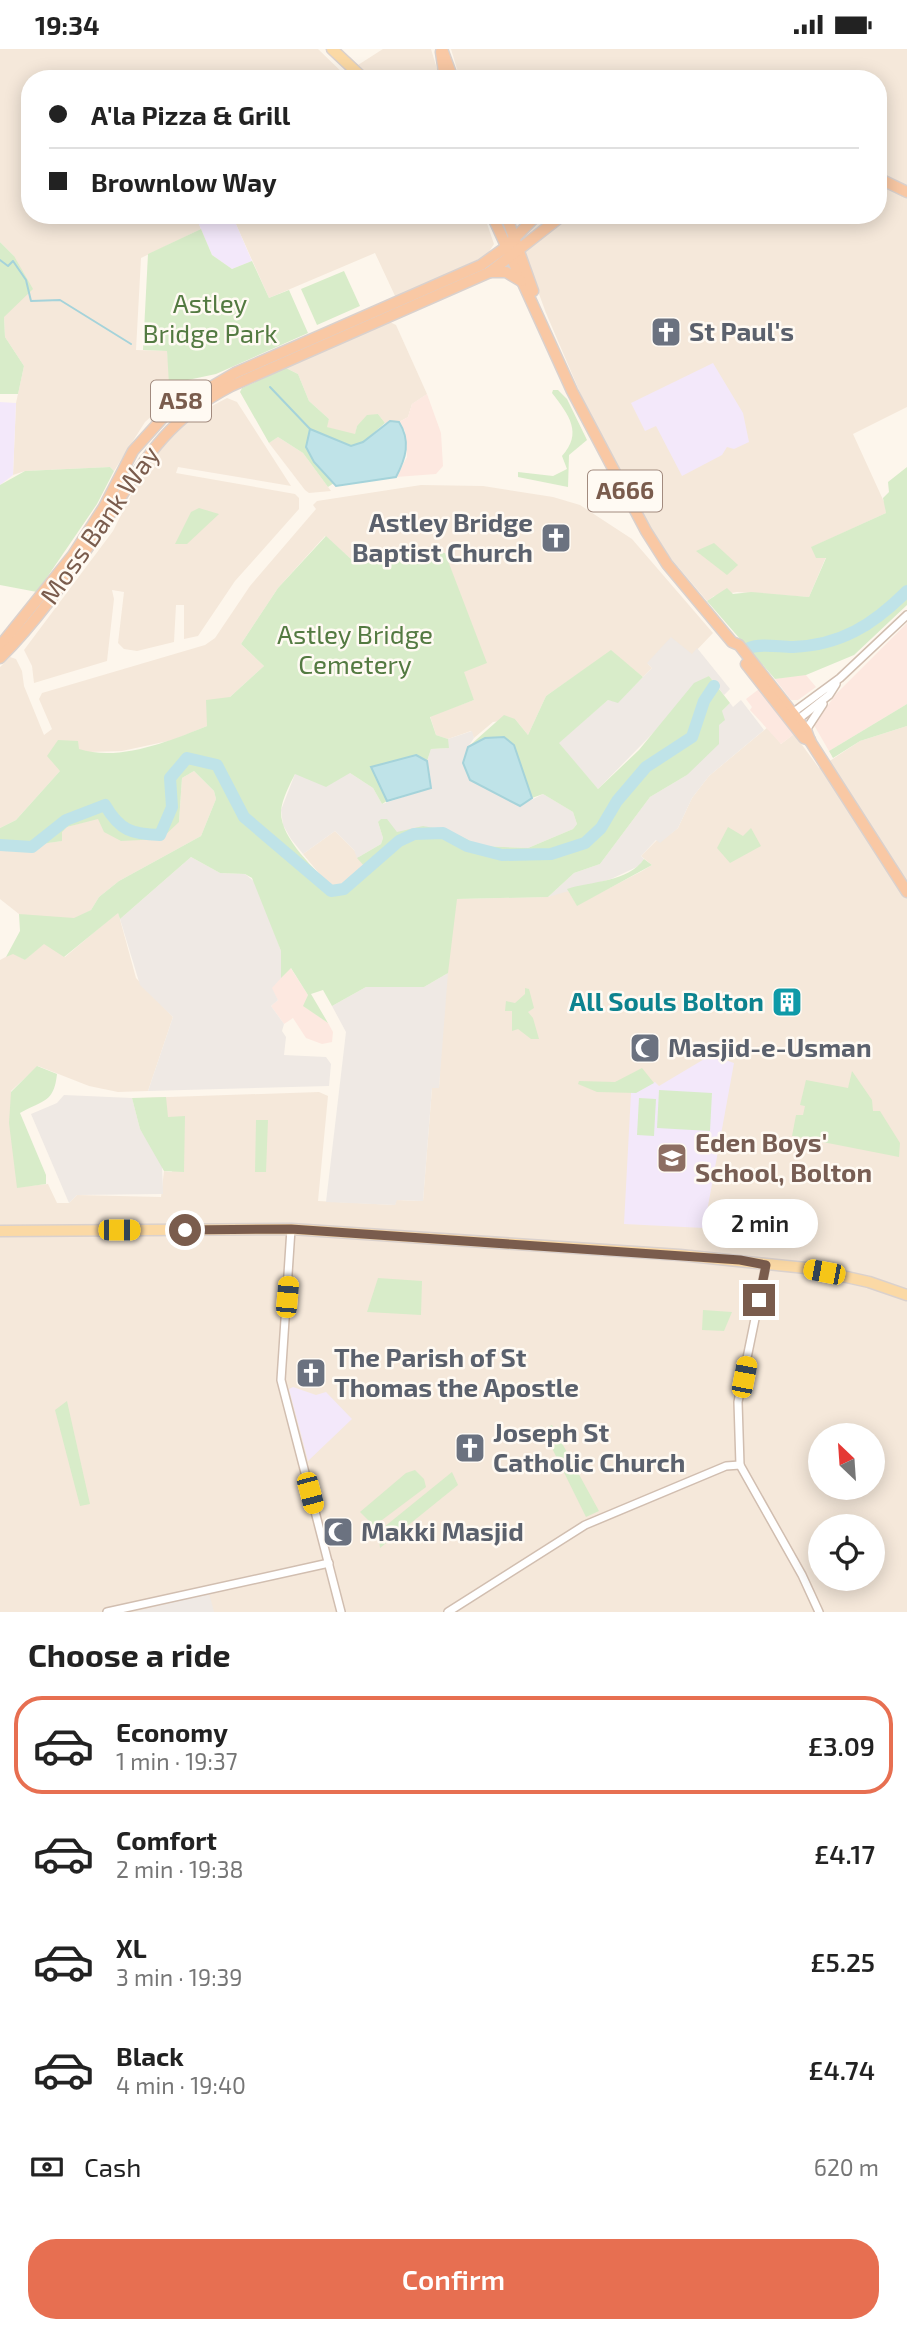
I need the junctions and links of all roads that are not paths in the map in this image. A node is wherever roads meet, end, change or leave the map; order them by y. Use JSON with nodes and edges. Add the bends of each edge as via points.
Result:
{"nodes":[{"id":1,"x":332,"y":49,"type":"edge"},
{"id":2,"x":442,"y":49,"type":"edge"},
{"id":3,"x":354,"y":70,"type":"edge"},
{"id":4,"x":444,"y":70,"type":"edge"},
{"id":5,"x":450,"y":70,"type":"edge"},
{"id":6,"x":887,"y":182,"type":"edge"},
{"id":7,"x":907,"y":192,"type":"edge"},
{"id":8,"x":498,"y":224,"type":"edge"},
{"id":9,"x":503,"y":224,"type":"edge"},
{"id":10,"x":508,"y":224,"type":"edge"},
{"id":11,"x":528,"y":224,"type":"edge"},
{"id":12,"x":552,"y":224,"type":"edge"},
{"id":13,"x":510,"y":243,"type":"junction"},
{"id":14,"x":516,"y":255,"type":"junction"},
{"id":15,"x":490,"y":272,"type":"junction"},
{"id":16,"x":525,"y":284,"type":"junction"},
{"id":17,"x":544,"y":325,"type":"junction"},
{"id":18,"x":907,"y":615,"type":"edge"},
{"id":19,"x":0,"y":646,"type":"edge"},
{"id":20,"x":0,"y":658,"type":"edge"},
{"id":21,"x":840,"y":678,"type":"junction"},
{"id":22,"x":829,"y":695,"type":"junction"},
{"id":23,"x":793,"y":718,"type":"junction"},
{"id":24,"x":806,"y":730,"type":"junction"},
{"id":25,"x":810,"y":741,"type":"junction"},
{"id":26,"x":907,"y":892,"type":"edge"},
{"id":27,"x":291,"y":1229,"type":"junction"},
{"id":28,"x":0,"y":1230,"type":"edge"},
{"id":29,"x":766,"y":1265,"type":"junction"},
{"id":30,"x":907,"y":1295,"type":"edge"},
{"id":31,"x":740,"y":1465,"type":"junction"},
{"id":32,"x":329,"y":1563,"type":"junction"},
{"id":33,"x":119,"y":1611,"type":"edge"},
{"id":34,"x":107,"y":1612,"type":"edge"},
{"id":35,"x":341,"y":1612,"type":"edge"},
{"id":36,"x":448,"y":1612,"type":"edge"},
{"id":37,"x":818,"y":1612,"type":"edge"}],
"edges":[{"from":1,"to":3,"type":"main road"},
{"from":2,"to":4,"type":"highway"},
{"from":2,"to":5,"type":"highway"},
{"from":6,"to":7,"type":"highway"},
{"from":8,"to":13,"type":"highway","number":"A666"},
{"from":9,"to":13,"type":"highway"},
{"from":10,"to":13,"type":"highway"},
{"from":11,"to":13,"type":"highway","number":"A58"},
{"from":12,"to":14,"type":"highway","number":"A58"},
{"from":13,"to":14,"type":"highway","number":"A666"},
{"from":13,"to":19,"type":"highway","name":"Moss Bank Way","number":"A58","via":[[461,275],[183,400],[133,451],[73,555]]},
{"from":14,"to":15,"type":"highway","name":"Moss Bank Way","number":"A58"},
{"from":14,"to":16,"type":"highway","number":"A666"},
{"from":14,"to":17,"type":"highway"},
{"from":15,"to":16,"type":"highway","via":[[506,272]]},
{"from":15,"to":20,"type":"highway","name":"Moss Bank Way","number":"A58","via":[[231,386],[191,409],[139,467],[94,539]]},
{"from":16,"to":17,"type":"highway","number":"A666"},
{"from":17,"to":23,"type":"highway","number":"A666","via":[[572,391],[655,546],[739,645]]},
{"from":18,"to":21,"type":"street"},
{"from":21,"to":22,"type":"street"},
{"from":21,"to":23,"type":"street"},
{"from":22,"to":23,"type":"street"},
{"from":22,"to":24,"type":"street"},
{"from":23,"to":24,"type":"highway","number":"A666"},
{"from":23,"to":25,"type":"highway","number":"A666"},
{"from":24,"to":25,"type":"highway","number":"A666"},
{"from":25,"to":26,"type":"highway","number":"A666"},
{"from":27,"to":28,"type":"main road"},
{"from":27,"to":29,"type":"main road"},
{"from":27,"to":32,"type":"street","via":[[281,1380]]},
{"from":29,"to":30,"type":"main road","via":[[841,1275]]},
{"from":29,"to":31,"type":"street","via":[[738,1402]]},
{"from":31,"to":36,"type":"street","via":[[585,1525]]},
{"from":31,"to":37,"type":"street"},
{"from":32,"to":33,"type":"street"},
{"from":32,"to":35,"type":"street"},
{"from":33,"to":34,"type":"street"}]}
